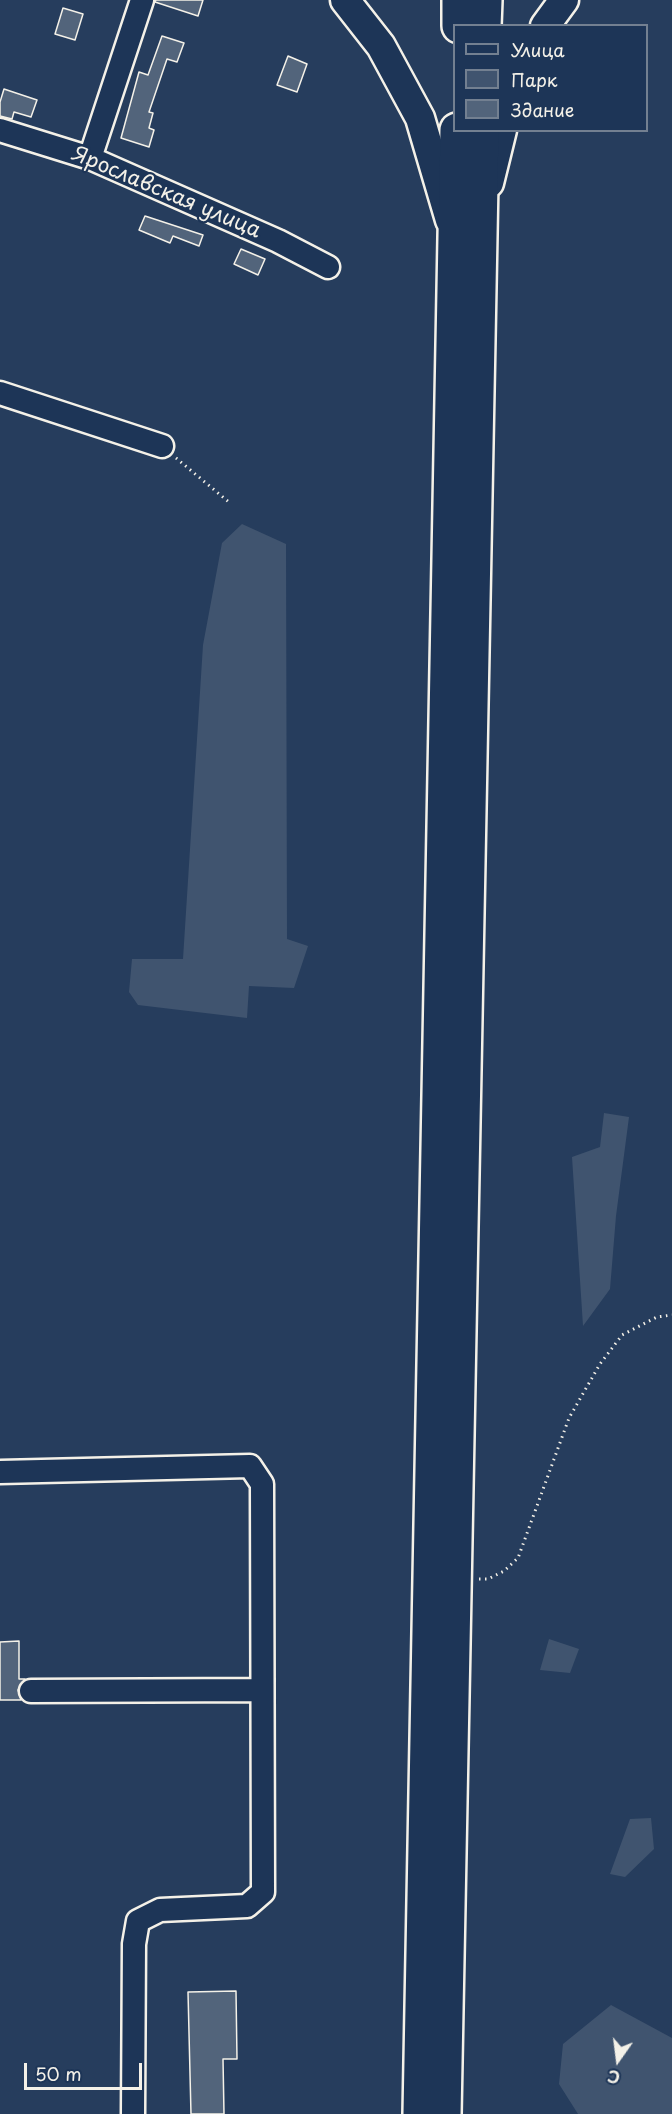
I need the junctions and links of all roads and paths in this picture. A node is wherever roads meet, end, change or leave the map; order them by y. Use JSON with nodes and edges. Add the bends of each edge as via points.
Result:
{"nodes":[{"id":1,"x":142,"y":0,"type":"edge"},
{"id":2,"x":345,"y":0,"type":"edge"},
{"id":3,"x":459,"y":0,"type":"edge"},
{"id":4,"x":485,"y":0,"type":"edge"},
{"id":5,"x":564,"y":0,"type":"edge"},
{"id":6,"x":459,"y":24,"type":"edge"},
{"id":7,"x":484,"y":24,"type":"edge"},
{"id":8,"x":546,"y":24,"type":"edge"},
{"id":9,"x":0,"y":130,"type":"edge"},
{"id":10,"x":457,"y":132,"type":"edge"},
{"id":11,"x":482,"y":132,"type":"edge"},
{"id":12,"x":501,"y":132,"type":"edge"},
{"id":13,"x":90,"y":158,"type":"junction"},
{"id":14,"x":468,"y":228,"type":"junction"},
{"id":15,"x":328,"y":267,"type":"dead end"},
{"id":16,"x":0,"y":393,"type":"edge"},
{"id":17,"x":162,"y":446,"type":"joint"},
{"id":18,"x":230,"y":503,"type":"dead end"},
{"id":19,"x":672,"y":1315,"type":"edge"},
{"id":20,"x":0,"y":1472,"type":"edge"},
{"id":21,"x":454,"y":1577,"type":"junction"},
{"id":22,"x":262,"y":1690,"type":"junction"},
{"id":23,"x":31,"y":1691,"type":"dead end"},
{"id":24,"x":133,"y":2114,"type":"edge"},
{"id":25,"x":420,"y":2114,"type":"edge"},
{"id":26,"x":444,"y":2114,"type":"edge"}],
"edges":[{"from":1,"to":13,"type":"street"},
{"from":2,"to":14,"type":"main road","via":[[381,46],[420,118]]},
{"from":3,"to":6,"type":"highway"},
{"from":4,"to":7,"type":"highway"},
{"from":5,"to":8,"type":"main road"},
{"from":9,"to":13,"type":"street","name":"Ярославская улица"},
{"from":10,"to":14,"type":"highway"},
{"from":11,"to":14,"type":"highway"},
{"from":12,"to":14,"type":"main road"},
{"from":13,"to":15,"type":"street","name":"Ярославская улица"},
{"from":14,"to":21,"type":"highway"},
{"from":14,"to":25,"type":"highway"},
{"from":16,"to":17,"type":"street"},
{"from":17,"to":18,"type":"path"},
{"from":19,"to":21,"type":"path","via":[[657,1317],[622,1335],[600,1364],[569,1418],[518,1558],[488,1580]]},
{"from":20,"to":22,"type":"street","via":[[250,1466],[261,1484]]},
{"from":21,"to":26,"type":"highway"},
{"from":22,"to":23,"type":"street"},
{"from":22,"to":24,"type":"street","via":[[263,1892],[247,1906],[159,1910],[138,1921],[134,1944]]}]}
